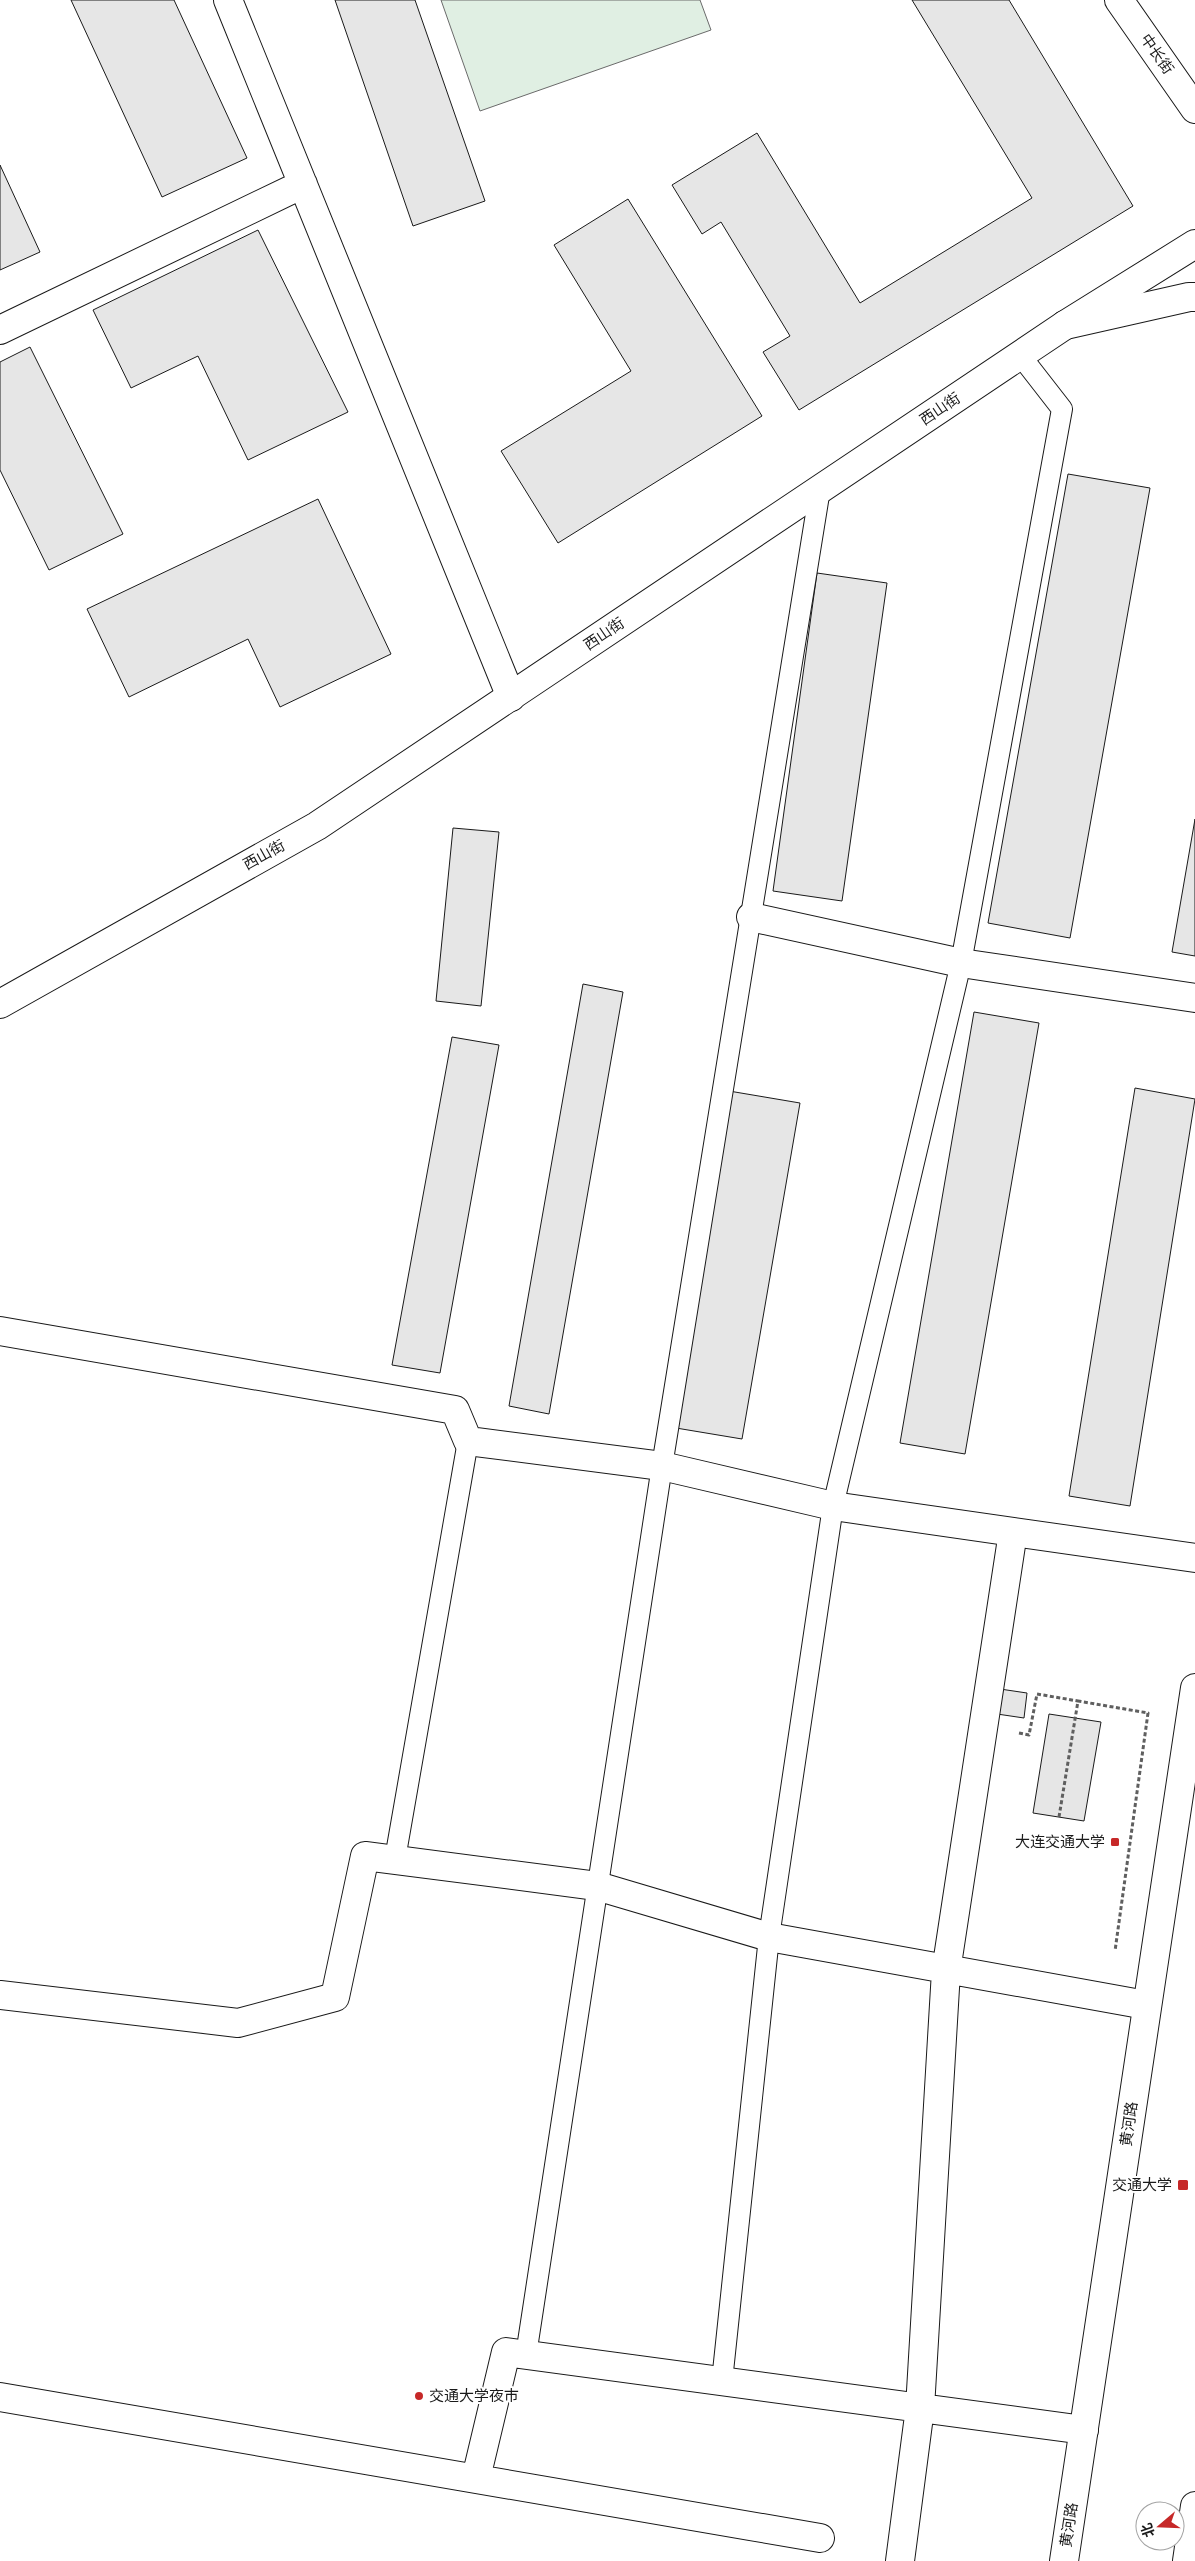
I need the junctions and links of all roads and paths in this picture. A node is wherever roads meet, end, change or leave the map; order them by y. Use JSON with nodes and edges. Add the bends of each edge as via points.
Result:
{"nodes":[{"id":1,"x":228,"y":0,"type":"edge"},
{"id":2,"x":1119,"y":0,"type":"edge"},
{"id":3,"x":1195,"y":109,"type":"edge"},
{"id":4,"x":303,"y":184,"type":"junction"},
{"id":5,"x":1195,"y":244,"type":"edge"},
{"id":6,"x":1195,"y":297,"type":"edge"},
{"id":7,"x":1066,"y":325,"type":"junction"},
{"id":8,"x":0,"y":330,"type":"edge"},
{"id":9,"x":1020,"y":355,"type":"junction"},
{"id":10,"x":820,"y":489,"type":"junction"},
{"id":11,"x":511,"y":697,"type":"junction"},
{"id":12,"x":751,"y":917,"type":"junction"},
{"id":13,"x":961,"y":963,"type":"junction"},
{"id":14,"x":1195,"y":998,"type":"edge"},
{"id":15,"x":0,"y":1004,"type":"edge"},
{"id":16,"x":0,"y":1331,"type":"edge"},
{"id":17,"x":468,"y":1441,"type":"junction"},
{"id":18,"x":662,"y":1466,"type":"junction"},
{"id":19,"x":833,"y":1506,"type":"junction"},
{"id":20,"x":1013,"y":1532,"type":"junction"},
{"id":21,"x":1195,"y":1558,"type":"edge"},
{"id":22,"x":1195,"y":1688,"type":"edge"},
{"id":23,"x":1078,"y":1701,"type":"junction"},
{"id":24,"x":1016,"y":1733,"type":"dead end"},
{"id":25,"x":1060,"y":1817,"type":"dead end"},
{"id":26,"x":395,"y":1860,"type":"junction"},
{"id":27,"x":597,"y":1886,"type":"junction"},
{"id":28,"x":769,"y":1937,"type":"junction"},
{"id":29,"x":1115,"y":1953,"type":"dead end"},
{"id":30,"x":946,"y":1971,"type":"junction"},
{"id":31,"x":0,"y":1996,"type":"edge"},
{"id":32,"x":1146,"y":2005,"type":"junction"},
{"id":33,"x":526,"y":2355,"type":"junction"},
{"id":34,"x":722,"y":2381,"type":"junction"},
{"id":35,"x":0,"y":2397,"type":"edge"},
{"id":36,"x":920,"y":2408,"type":"junction"},
{"id":37,"x":1084,"y":2430,"type":"junction"},
{"id":38,"x":476,"y":2478,"type":"junction"},
{"id":39,"x":1195,"y":2506,"type":"edge"},
{"id":40,"x":820,"y":2538,"type":"dead end"},
{"id":41,"x":900,"y":2561,"type":"edge"},
{"id":42,"x":1064,"y":2561,"type":"edge"},
{"id":43,"x":1187,"y":2561,"type":"edge"}],
"edges":[{"from":1,"to":4,"type":"street"},
{"from":2,"to":3,"type":"street","name":"中长街"},
{"from":4,"to":8,"type":"street"},
{"from":4,"to":11,"type":"street"},
{"from":5,"to":7,"type":"street","name":"西山街"},
{"from":6,"to":7,"type":"street"},
{"from":7,"to":9,"type":"street","name":"西山街"},
{"from":9,"to":10,"type":"street","name":"西山街"},
{"from":9,"to":13,"type":"lane","via":[[1062,408]]},
{"from":10,"to":11,"type":"street","name":"西山街"},
{"from":10,"to":12,"type":"lane"},
{"from":11,"to":15,"type":"street","name":"西山街","via":[[317,826]]},
{"from":12,"to":13,"type":"street"},
{"from":12,"to":18,"type":"lane"},
{"from":13,"to":14,"type":"street"},
{"from":13,"to":19,"type":"lane"},
{"from":16,"to":17,"type":"street","via":[[456,1410]]},
{"from":17,"to":18,"type":"street"},
{"from":17,"to":26,"type":"lane"},
{"from":18,"to":19,"type":"street"},
{"from":18,"to":27,"type":"lane"},
{"from":19,"to":20,"type":"street"},
{"from":19,"to":28,"type":"lane"},
{"from":20,"to":21,"type":"street"},
{"from":20,"to":30,"type":"street"},
{"from":22,"to":32,"type":"street","name":"黄河路"},
{"from":23,"to":24,"type":"path","via":[[1037,1694],[1030,1734]]},
{"from":23,"to":25,"type":"path"},
{"from":23,"to":29,"type":"path","via":[[1148,1713]]},
{"from":26,"to":27,"type":"street"},
{"from":26,"to":31,"type":"street","via":[[365,1856],[335,1997],[238,2024]]},
{"from":27,"to":28,"type":"street"},
{"from":27,"to":33,"type":"lane"},
{"from":28,"to":30,"type":"street"},
{"from":28,"to":34,"type":"lane"},
{"from":30,"to":32,"type":"street"},
{"from":30,"to":36,"type":"street"},
{"from":32,"to":37,"type":"street","name":"黄河路"},
{"from":33,"to":34,"type":"street"},
{"from":33,"to":38,"type":"street","via":[[506,2352]]},
{"from":34,"to":36,"type":"street"},
{"from":35,"to":38,"type":"street"},
{"from":36,"to":37,"type":"street"},
{"from":36,"to":41,"type":"street"},
{"from":37,"to":42,"type":"street","name":"黄河路"},
{"from":38,"to":40,"type":"street"},
{"from":39,"to":43,"type":"street"}]}
